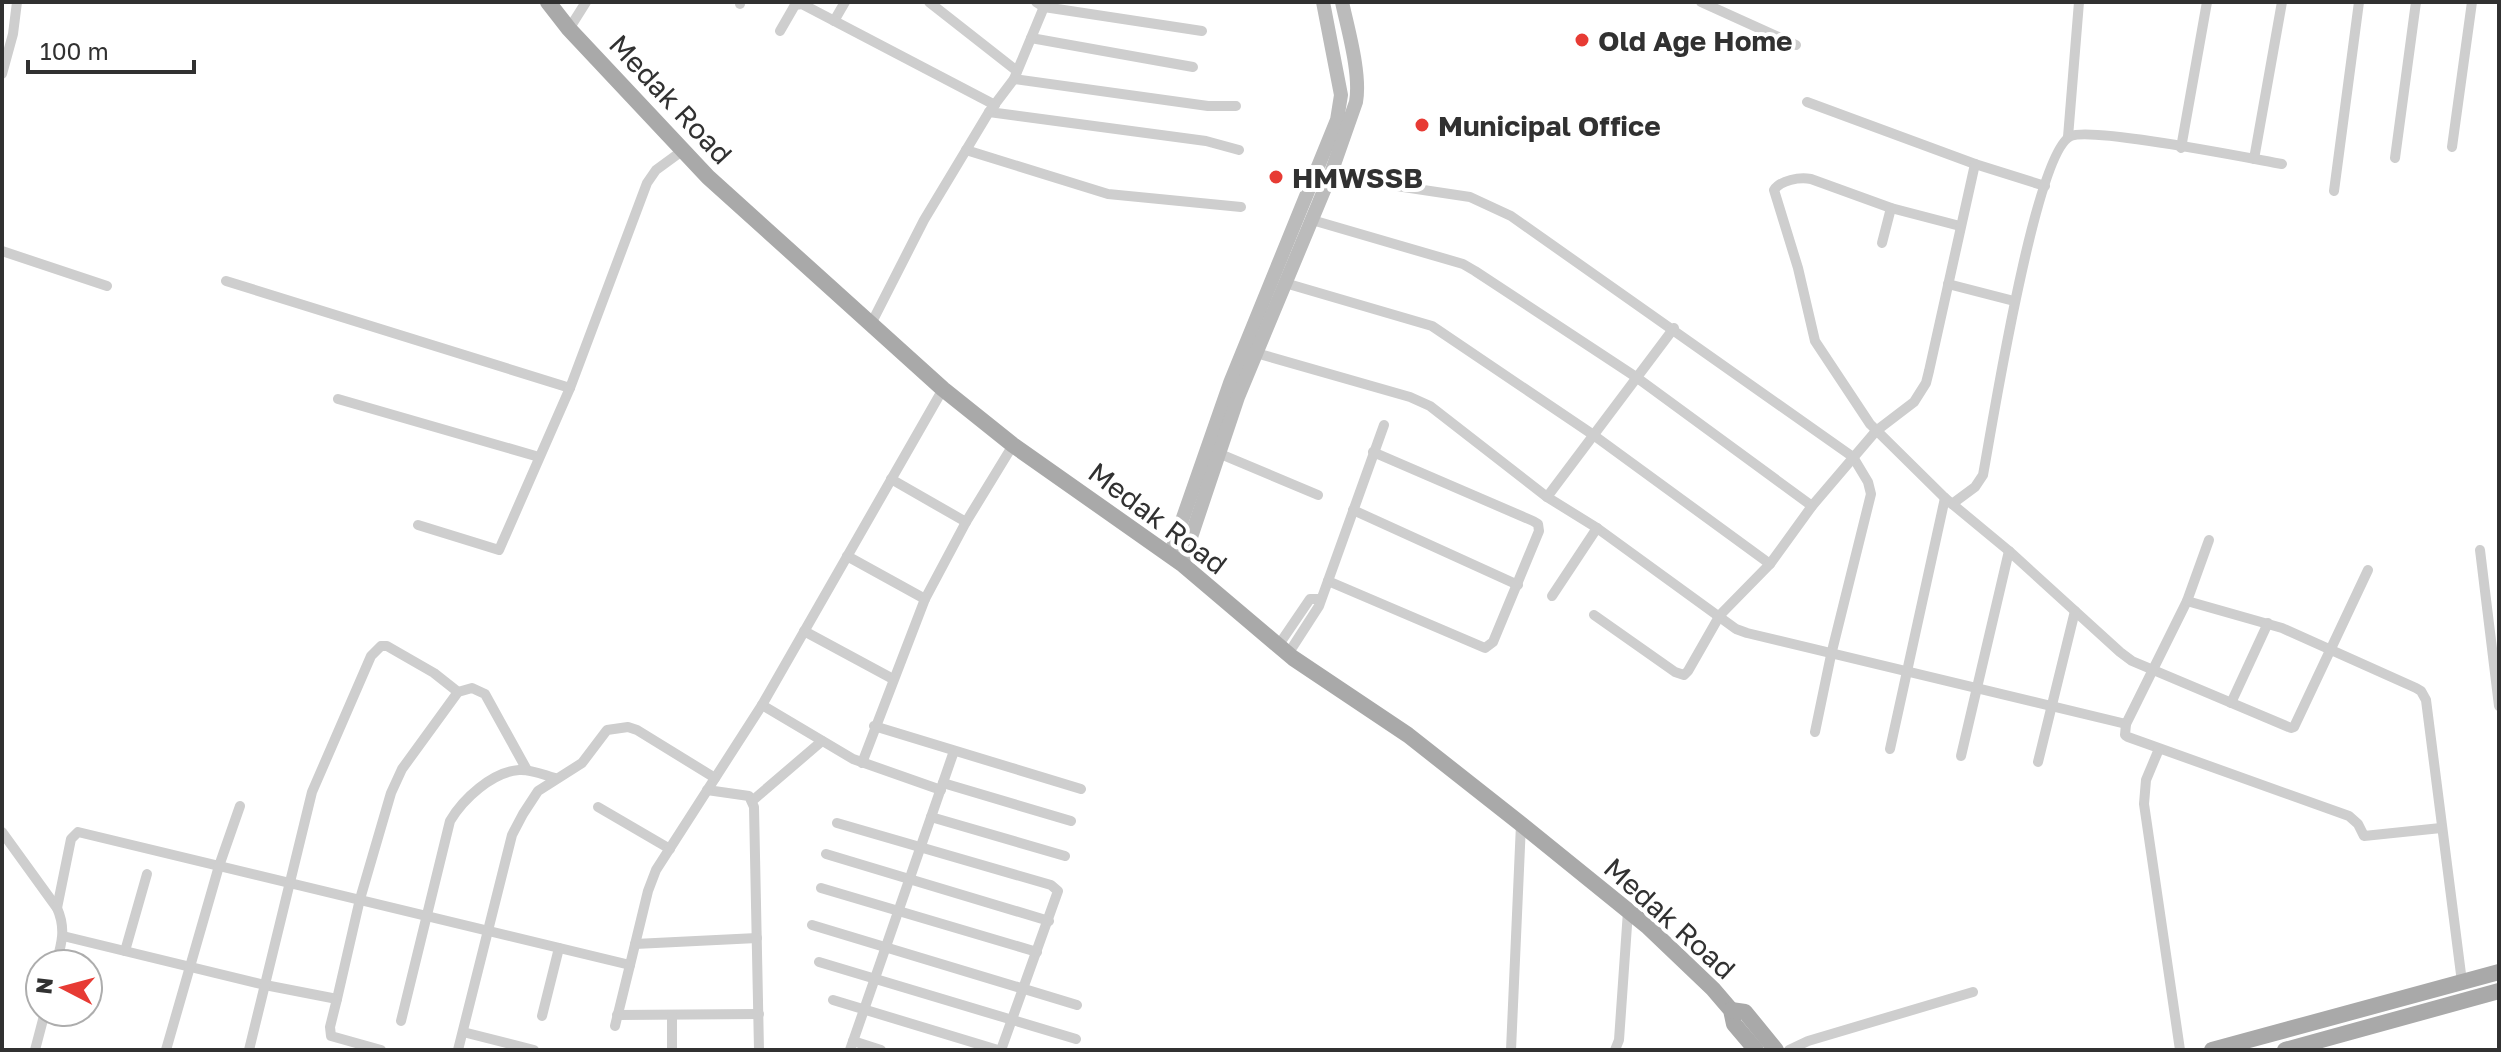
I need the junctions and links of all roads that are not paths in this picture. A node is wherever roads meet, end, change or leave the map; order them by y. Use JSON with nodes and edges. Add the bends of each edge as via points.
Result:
{"nodes":[{"id":1,"x":17,"y":2,"type":"edge"},
{"id":2,"x":548,"y":2,"type":"edge"},
{"id":3,"x":586,"y":2,"type":"edge"},
{"id":4,"x":845,"y":2,"type":"edge"},
{"id":5,"x":929,"y":2,"type":"edge"},
{"id":6,"x":1323,"y":2,"type":"edge"},
{"id":7,"x":1342,"y":2,"type":"edge"},
{"id":8,"x":1701,"y":2,"type":"edge"},
{"id":9,"x":2079,"y":2,"type":"edge"},
{"id":10,"x":2207,"y":2,"type":"edge"},
{"id":11,"x":2282,"y":2,"type":"edge"},
{"id":12,"x":2359,"y":2,"type":"edge"},
{"id":13,"x":2416,"y":2,"type":"edge"},
{"id":14,"x":2472,"y":2,"type":"edge"},
{"id":15,"x":1042,"y":4,"type":"edge"},
{"id":16,"x":834,"y":21,"type":"junction"},
{"id":17,"x":569,"y":29,"type":"junction"},
{"id":18,"x":780,"y":31,"type":"dead end"},
{"id":19,"x":1202,"y":31,"type":"dead end"},
{"id":20,"x":1031,"y":38,"type":"junction"},
{"id":21,"x":1796,"y":45,"type":"dead end"},
{"id":22,"x":1193,"y":67,"type":"dead end"},
{"id":23,"x":2,"y":74,"type":"edge"},
{"id":24,"x":1015,"y":75,"type":"junction"},
{"id":25,"x":1338,"y":82,"type":"junction"},
{"id":26,"x":1355,"y":83,"type":"junction"},
{"id":27,"x":1807,"y":102,"type":"dead end"},
{"id":28,"x":1236,"y":106,"type":"dead end"},
{"id":29,"x":992,"y":109,"type":"junction"},
{"id":30,"x":2068,"y":137,"type":"junction"},
{"id":31,"x":2452,"y":147,"type":"dead end"},
{"id":32,"x":2181,"y":148,"type":"junction"},
{"id":33,"x":966,"y":150,"type":"junction"},
{"id":34,"x":1239,"y":150,"type":"dead end"},
{"id":35,"x":682,"y":151,"type":"junction"},
{"id":36,"x":2395,"y":158,"type":"dead end"},
{"id":37,"x":2254,"y":159,"type":"junction"},
{"id":38,"x":1975,"y":164,"type":"junction"},
{"id":39,"x":2282,"y":164,"type":"dead end"},
{"id":40,"x":1330,"y":176,"type":"junction"},
{"id":41,"x":2045,"y":186,"type":"junction"},
{"id":42,"x":2334,"y":191,"type":"dead end"},
{"id":43,"x":1241,"y":207,"type":"dead end"},
{"id":44,"x":1891,"y":208,"type":"junction"},
{"id":45,"x":1312,"y":220,"type":"junction"},
{"id":46,"x":1960,"y":226,"type":"junction"},
{"id":47,"x":1882,"y":243,"type":"dead end"},
{"id":48,"x":2,"y":251,"type":"edge"},
{"id":49,"x":226,"y":281,"type":"dead end"},
{"id":50,"x":1285,"y":283,"type":"junction"},
{"id":51,"x":1948,"y":284,"type":"junction"},
{"id":52,"x":107,"y":286,"type":"dead end"},
{"id":53,"x":2014,"y":301,"type":"junction"},
{"id":54,"x":870,"y":326,"type":"junction"},
{"id":55,"x":1674,"y":328,"type":"junction"},
{"id":56,"x":1256,"y":353,"type":"junction"},
{"id":57,"x":1636,"y":377,"type":"junction"},
{"id":58,"x":570,"y":388,"type":"junction"},
{"id":59,"x":943,"y":389,"type":"junction"},
{"id":60,"x":338,"y":399,"type":"dead end"},
{"id":61,"x":1384,"y":425,"type":"dead end"},
{"id":62,"x":1876,"y":431,"type":"junction"},
{"id":63,"x":1592,"y":434,"type":"junction"},
{"id":64,"x":1013,"y":445,"type":"junction"},
{"id":65,"x":1373,"y":452,"type":"junction"},
{"id":66,"x":1218,"y":453,"type":"junction"},
{"id":67,"x":539,"y":457,"type":"junction"},
{"id":68,"x":1853,"y":457,"type":"junction"},
{"id":69,"x":891,"y":479,"type":"junction"},
{"id":70,"x":1318,"y":495,"type":"dead end"},
{"id":71,"x":1547,"y":497,"type":"junction"},
{"id":72,"x":1948,"y":501,"type":"junction"},
{"id":73,"x":1812,"y":506,"type":"junction"},
{"id":74,"x":1353,"y":510,"type":"junction"},
{"id":75,"x":966,"y":522,"type":"junction"},
{"id":76,"x":418,"y":525,"type":"dead end"},
{"id":77,"x":1597,"y":528,"type":"junction"},
{"id":78,"x":2209,"y":540,"type":"dead end"},
{"id":79,"x":2480,"y":550,"type":"dead end"},
{"id":80,"x":2009,"y":551,"type":"junction"},
{"id":81,"x":847,"y":556,"type":"junction"},
{"id":82,"x":1176,"y":560,"type":"junction"},
{"id":83,"x":1770,"y":564,"type":"junction"},
{"id":84,"x":2368,"y":570,"type":"dead end"},
{"id":85,"x":1328,"y":581,"type":"junction"},
{"id":86,"x":1518,"y":585,"type":"junction"},
{"id":87,"x":1552,"y":596,"type":"dead end"},
{"id":88,"x":925,"y":599,"type":"junction"},
{"id":89,"x":2187,"y":601,"type":"junction"},
{"id":90,"x":2075,"y":611,"type":"junction"},
{"id":91,"x":1594,"y":615,"type":"dead end"},
{"id":92,"x":1720,"y":615,"type":"junction"},
{"id":93,"x":2268,"y":623,"type":"junction"},
{"id":94,"x":804,"y":631,"type":"junction"},
{"id":95,"x":2329,"y":649,"type":"junction"},
{"id":96,"x":1283,"y":650,"type":"junction"},
{"id":97,"x":1831,"y":655,"type":"junction"},
{"id":98,"x":2153,"y":670,"type":"junction"},
{"id":99,"x":1906,"y":672,"type":"junction"},
{"id":100,"x":893,"y":679,"type":"junction"},
{"id":101,"x":2498,"y":685,"type":"edge"},
{"id":102,"x":1976,"y":688,"type":"junction"},
{"id":103,"x":458,"y":692,"type":"junction"},
{"id":104,"x":2231,"y":703,"type":"junction"},
{"id":105,"x":762,"y":705,"type":"junction"},
{"id":106,"x":2051,"y":706,"type":"junction"},
{"id":107,"x":2499,"y":706,"type":"edge"},
{"id":108,"x":2126,"y":724,"type":"junction"},
{"id":109,"x":874,"y":726,"type":"junction"},
{"id":110,"x":1815,"y":732,"type":"dead end"},
{"id":111,"x":822,"y":741,"type":"junction"},
{"id":112,"x":1890,"y":749,"type":"dead end"},
{"id":113,"x":2159,"y":749,"type":"junction"},
{"id":114,"x":954,"y":751,"type":"junction"},
{"id":115,"x":1961,"y":756,"type":"dead end"},
{"id":116,"x":2038,"y":762,"type":"dead end"},
{"id":117,"x":862,"y":763,"type":"junction"},
{"id":118,"x":527,"y":770,"type":"junction"},
{"id":119,"x":555,"y":778,"type":"junction"},
{"id":120,"x":715,"y":778,"type":"junction"},
{"id":121,"x":942,"y":786,"type":"junction"},
{"id":122,"x":1081,"y":789,"type":"dead end"},
{"id":123,"x":707,"y":790,"type":"junction"},
{"id":124,"x":752,"y":801,"type":"junction"},
{"id":125,"x":240,"y":806,"type":"dead end"},
{"id":126,"x":598,"y":807,"type":"dead end"},
{"id":127,"x":931,"y":817,"type":"junction"},
{"id":128,"x":1071,"y":821,"type":"dead end"},
{"id":129,"x":837,"y":823,"type":"dead end"},
{"id":130,"x":1521,"y":824,"type":"junction"},
{"id":131,"x":2441,"y":828,"type":"junction"},
{"id":132,"x":2,"y":832,"type":"edge"},
{"id":133,"x":921,"y":848,"type":"junction"},
{"id":134,"x":670,"y":849,"type":"junction"},
{"id":135,"x":826,"y":854,"type":"dead end"},
{"id":136,"x":1065,"y":856,"type":"dead end"},
{"id":137,"x":219,"y":866,"type":"junction"},
{"id":138,"x":147,"y":874,"type":"dead end"},
{"id":139,"x":910,"y":879,"type":"junction"},
{"id":140,"x":289,"y":881,"type":"junction"},
{"id":141,"x":821,"y":888,"type":"dead end"},
{"id":142,"x":360,"y":899,"type":"junction"},
{"id":143,"x":57,"y":908,"type":"junction"},
{"id":144,"x":898,"y":911,"type":"junction"},
{"id":145,"x":1628,"y":911,"type":"junction"},
{"id":146,"x":429,"y":915,"type":"junction"},
{"id":147,"x":1049,"y":921,"type":"junction"},
{"id":148,"x":812,"y":925,"type":"dead end"},
{"id":149,"x":489,"y":930,"type":"junction"},
{"id":150,"x":63,"y":936,"type":"junction"},
{"id":151,"x":757,"y":938,"type":"junction"},
{"id":152,"x":635,"y":944,"type":"junction"},
{"id":153,"x":886,"y":947,"type":"junction"},
{"id":154,"x":60,"y":948,"type":"edge"},
{"id":155,"x":559,"y":948,"type":"junction"},
{"id":156,"x":125,"y":951,"type":"junction"},
{"id":157,"x":1037,"y":952,"type":"junction"},
{"id":158,"x":819,"y":962,"type":"dead end"},
{"id":159,"x":630,"y":965,"type":"junction"},
{"id":160,"x":191,"y":967,"type":"junction"},
{"id":161,"x":2499,"y":972,"type":"edge"},
{"id":162,"x":875,"y":979,"type":"junction"},
{"id":163,"x":2462,"y":982,"type":"junction"},
{"id":164,"x":265,"y":985,"type":"junction"},
{"id":165,"x":1024,"y":989,"type":"junction"},
{"id":166,"x":2499,"y":991,"type":"edge"},
{"id":167,"x":1973,"y":992,"type":"dead end"},
{"id":168,"x":337,"y":999,"type":"junction"},
{"id":169,"x":833,"y":1000,"type":"dead end"},
{"id":170,"x":1077,"y":1005,"type":"dead end"},
{"id":171,"x":864,"y":1009,"type":"junction"},
{"id":172,"x":1731,"y":1010,"type":"junction"},
{"id":173,"x":759,"y":1014,"type":"junction"},
{"id":174,"x":672,"y":1015,"type":"junction"},
{"id":175,"x":542,"y":1016,"type":"dead end"},
{"id":176,"x":1012,"y":1020,"type":"junction"},
{"id":177,"x":401,"y":1021,"type":"dead end"},
{"id":178,"x":41,"y":1028,"type":"edge"},
{"id":179,"x":463,"y":1032,"type":"junction"},
{"id":180,"x":1076,"y":1039,"type":"dead end"},
{"id":181,"x":851,"y":1046,"type":"edge"},
{"id":182,"x":35,"y":1050,"type":"edge"},
{"id":183,"x":166,"y":1050,"type":"edge"},
{"id":184,"x":249,"y":1050,"type":"edge"},
{"id":185,"x":381,"y":1050,"type":"edge"},
{"id":186,"x":458,"y":1050,"type":"edge"},
{"id":187,"x":534,"y":1050,"type":"edge"},
{"id":188,"x":672,"y":1050,"type":"edge"},
{"id":189,"x":759,"y":1050,"type":"edge"},
{"id":190,"x":881,"y":1050,"type":"edge"},
{"id":191,"x":999,"y":1050,"type":"edge"},
{"id":192,"x":1511,"y":1050,"type":"edge"},
{"id":193,"x":1520,"y":1050,"type":"edge"},
{"id":194,"x":1615,"y":1050,"type":"edge"},
{"id":195,"x":1756,"y":1050,"type":"edge"},
{"id":196,"x":1776,"y":1050,"type":"edge"},
{"id":197,"x":1789,"y":1050,"type":"edge"},
{"id":198,"x":2180,"y":1050,"type":"edge"},
{"id":199,"x":2212,"y":1050,"type":"edge"},
{"id":200,"x":2285,"y":1050,"type":"edge"}],
"edges":[{"from":1,"to":23,"type":"street"},
{"from":2,"to":17,"type":"main road","name":"Medak Road"},
{"from":3,"to":17,"type":"street"},
{"from":4,"to":16,"type":"street"},
{"from":5,"to":24,"type":"street"},
{"from":6,"to":25,"type":"street"},
{"from":7,"to":26,"type":"street"},
{"from":8,"to":21,"type":"street"},
{"from":9,"to":30,"type":"street"},
{"from":10,"to":32,"type":"street"},
{"from":11,"to":37,"type":"street"},
{"from":12,"to":42,"type":"street"},
{"from":13,"to":36,"type":"street"},
{"from":14,"to":31,"type":"street"},
{"from":15,"to":19,"type":"street"},
{"from":15,"to":20,"type":"street"},
{"from":16,"to":18,"type":"street","via":[[798,3]]},
{"from":16,"to":29,"type":"street"},
{"from":17,"to":35,"type":"main road","name":"Medak Road"},
{"from":20,"to":22,"type":"street"},
{"from":20,"to":24,"type":"street"},
{"from":24,"to":28,"type":"street"},
{"from":24,"to":29,"type":"street"},
{"from":25,"to":26,"type":"street"},
{"from":25,"to":82,"type":"street","via":[[1340,106],[1332,136],[1226,395]]},
{"from":26,"to":40,"type":"street","via":[[1356,102]]},
{"from":27,"to":38,"type":"street"},
{"from":29,"to":33,"type":"street"},
{"from":29,"to":34,"type":"street"},
{"from":30,"to":32,"type":"street","via":[[2082,134]]},
{"from":30,"to":41,"type":"street","via":[[2059,146]]},
{"from":32,"to":37,"type":"street"},
{"from":33,"to":43,"type":"street","via":[[1108,194]]},
{"from":33,"to":54,"type":"street"},
{"from":35,"to":54,"type":"main road","name":"Medak Road"},
{"from":35,"to":58,"type":"street","via":[[647,183]]},
{"from":37,"to":39,"type":"street"},
{"from":38,"to":41,"type":"street"},
{"from":38,"to":46,"type":"street"},
{"from":40,"to":45,"type":"street"},
{"from":40,"to":55,"type":"street","via":[[1485,203],[1528,225]]},
{"from":41,"to":53,"type":"street"},
{"from":44,"to":46,"type":"street"},
{"from":44,"to":47,"type":"street"},
{"from":44,"to":62,"type":"street","via":[[1811,179],[1774,190],[1815,341]]},
{"from":45,"to":50,"type":"street"},
{"from":45,"to":57,"type":"street","via":[[1463,264]]},
{"from":46,"to":51,"type":"street"},
{"from":48,"to":52,"type":"street"},
{"from":49,"to":58,"type":"street"},
{"from":50,"to":56,"type":"street"},
{"from":50,"to":63,"type":"street","via":[[1432,326]]},
{"from":51,"to":53,"type":"street"},
{"from":51,"to":62,"type":"street","via":[[1920,395]]},
{"from":53,"to":72,"type":"street","via":[[1983,475],[1975,487]]},
{"from":54,"to":59,"type":"main road","name":"Medak Road"},
{"from":55,"to":57,"type":"street"},
{"from":55,"to":68,"type":"street"},
{"from":56,"to":66,"type":"street"},
{"from":56,"to":71,"type":"street","via":[[1430,406]]},
{"from":57,"to":63,"type":"street"},
{"from":57,"to":73,"type":"street"},
{"from":58,"to":67,"type":"street"},
{"from":59,"to":64,"type":"main road","name":"Medak Road"},
{"from":59,"to":69,"type":"street"},
{"from":60,"to":67,"type":"street"},
{"from":61,"to":65,"type":"street"},
{"from":62,"to":68,"type":"street"},
{"from":62,"to":72,"type":"street"},
{"from":63,"to":71,"type":"street"},
{"from":63,"to":83,"type":"street"},
{"from":64,"to":75,"type":"street"},
{"from":64,"to":82,"type":"main road","name":"Medak Road"},
{"from":65,"to":74,"type":"street"},
{"from":65,"to":86,"type":"street","via":[[1538,524]]},
{"from":66,"to":70,"type":"street"},
{"from":66,"to":82,"type":"street"},
{"from":67,"to":76,"type":"street","via":[[499,550]]},
{"from":68,"to":73,"type":"street"},
{"from":68,"to":97,"type":"street","via":[[1871,494]]},
{"from":69,"to":75,"type":"street"},
{"from":69,"to":81,"type":"street"},
{"from":71,"to":77,"type":"street"},
{"from":72,"to":80,"type":"street"},
{"from":72,"to":99,"type":"street"},
{"from":73,"to":83,"type":"street"},
{"from":74,"to":85,"type":"street"},
{"from":74,"to":86,"type":"street"},
{"from":75,"to":88,"type":"street"},
{"from":77,"to":87,"type":"street"},
{"from":77,"to":92,"type":"street"},
{"from":78,"to":89,"type":"street"},
{"from":79,"to":101,"type":"street"},
{"from":80,"to":90,"type":"street"},
{"from":80,"to":102,"type":"street"},
{"from":81,"to":88,"type":"street"},
{"from":81,"to":94,"type":"street"},
{"from":82,"to":96,"type":"main road","name":"Medak Road"},
{"from":83,"to":92,"type":"street"},
{"from":84,"to":95,"type":"street"},
{"from":85,"to":86,"type":"street","via":[[1485,648],[1493,642]]},
{"from":85,"to":96,"type":"street","via":[[1319,606]]},
{"from":88,"to":100,"type":"street"},
{"from":89,"to":93,"type":"street"},
{"from":89,"to":98,"type":"street"},
{"from":90,"to":98,"type":"street","via":[[2120,652]]},
{"from":90,"to":106,"type":"street"},
{"from":91,"to":92,"type":"street","via":[[1680,675],[1688,671]]},
{"from":92,"to":97,"type":"street","via":[[1747,633]]},
{"from":93,"to":95,"type":"street"},
{"from":93,"to":104,"type":"street"},
{"from":94,"to":100,"type":"street"},
{"from":94,"to":105,"type":"street"},
{"from":95,"to":104,"type":"street","via":[[2294,727]]},
{"from":95,"to":131,"type":"street","via":[[2424,695]]},
{"from":96,"to":130,"type":"main road","name":"Medak Road","via":[[1408,735]]},
{"from":97,"to":99,"type":"street"},
{"from":97,"to":110,"type":"street"},
{"from":98,"to":104,"type":"street"},
{"from":98,"to":108,"type":"street"},
{"from":99,"to":102,"type":"street"},
{"from":99,"to":112,"type":"street"},
{"from":100,"to":109,"type":"street"},
{"from":101,"to":107,"type":"street"},
{"from":102,"to":106,"type":"street"},
{"from":102,"to":115,"type":"street"},
{"from":103,"to":118,"type":"street","via":[[472,688],[485,694]]},
{"from":103,"to":140,"type":"street","via":[[387,646],[375,650],[319,771]]},
{"from":103,"to":142,"type":"street","via":[[402,769]]},
{"from":105,"to":111,"type":"street"},
{"from":105,"to":120,"type":"street"},
{"from":106,"to":108,"type":"street"},
{"from":106,"to":116,"type":"street"},
{"from":108,"to":113,"type":"street","via":[[2125,735]]},
{"from":109,"to":114,"type":"street"},
{"from":109,"to":117,"type":"street"},
{"from":111,"to":117,"type":"street"},
{"from":111,"to":124,"type":"street"},
{"from":113,"to":131,"type":"street","via":[[2349,816],[2364,836]]},
{"from":113,"to":198,"type":"street","via":[[2146,780],[2144,804]]},
{"from":114,"to":121,"type":"street"},
{"from":114,"to":122,"type":"street"},
{"from":117,"to":121,"type":"street"},
{"from":118,"to":119,"type":"street"},
{"from":118,"to":146,"type":"street","via":[[492,778],[455,813]]},
{"from":119,"to":120,"type":"street","via":[[582,763],[607,730],[628,727]]},
{"from":119,"to":149,"type":"street","via":[[538,791],[512,835]]},
{"from":120,"to":123,"type":"street"},
{"from":121,"to":127,"type":"street"},
{"from":121,"to":128,"type":"street"},
{"from":123,"to":124,"type":"street","via":[[743,794]]},
{"from":123,"to":134,"type":"street"},
{"from":124,"to":151,"type":"street"},
{"from":125,"to":137,"type":"street"},
{"from":126,"to":134,"type":"street"},
{"from":127,"to":133,"type":"street"},
{"from":127,"to":136,"type":"street"},
{"from":129,"to":133,"type":"street"},
{"from":130,"to":145,"type":"main road","name":"Medak Road"},
{"from":130,"to":192,"type":"street"},
{"from":131,"to":163,"type":"street"},
{"from":132,"to":143,"type":"street"},
{"from":133,"to":139,"type":"street"},
{"from":133,"to":147,"type":"street","via":[[1055,887],[1058,896]]},
{"from":134,"to":152,"type":"street","via":[[651,880]]},
{"from":135,"to":139,"type":"street"},
{"from":137,"to":140,"type":"street"},
{"from":137,"to":143,"type":"street","via":[[78,832],[71,839]]},
{"from":137,"to":160,"type":"street"},
{"from":138,"to":156,"type":"street"},
{"from":139,"to":144,"type":"street"},
{"from":139,"to":147,"type":"street"},
{"from":140,"to":142,"type":"street"},
{"from":140,"to":164,"type":"street"},
{"from":141,"to":144,"type":"street"},
{"from":142,"to":146,"type":"street"},
{"from":142,"to":168,"type":"street"},
{"from":143,"to":150,"type":"street"},
{"from":144,"to":153,"type":"street"},
{"from":144,"to":157,"type":"street"},
{"from":145,"to":172,"type":"main road","name":"Medak Road"},
{"from":145,"to":194,"type":"street"},
{"from":146,"to":149,"type":"street"},
{"from":146,"to":177,"type":"street"},
{"from":147,"to":157,"type":"street"},
{"from":148,"to":153,"type":"street"},
{"from":149,"to":155,"type":"street"},
{"from":149,"to":179,"type":"street"},
{"from":150,"to":154,"type":"street"},
{"from":150,"to":156,"type":"street"},
{"from":151,"to":152,"type":"street"},
{"from":151,"to":173,"type":"street"},
{"from":152,"to":159,"type":"street"},
{"from":153,"to":162,"type":"street"},
{"from":153,"to":165,"type":"street"},
{"from":155,"to":159,"type":"street"},
{"from":155,"to":175,"type":"street"},
{"from":156,"to":160,"type":"street"},
{"from":157,"to":165,"type":"street"},
{"from":158,"to":162,"type":"street"},
{"from":159,"to":174,"type":"street","via":[[616,1021]]},
{"from":160,"to":164,"type":"street"},
{"from":160,"to":183,"type":"street"},
{"from":161,"to":163,"type":"main road"},
{"from":162,"to":171,"type":"street"},
{"from":162,"to":176,"type":"street"},
{"from":163,"to":199,"type":"main road"},
{"from":164,"to":168,"type":"street"},
{"from":164,"to":184,"type":"street"},
{"from":165,"to":170,"type":"street"},
{"from":165,"to":176,"type":"street"},
{"from":166,"to":200,"type":"main road"},
{"from":167,"to":197,"type":"street"},
{"from":168,"to":185,"type":"street","via":[[331,1036]]},
{"from":169,"to":171,"type":"street"},
{"from":171,"to":181,"type":"street"},
{"from":171,"to":191,"type":"street"},
{"from":172,"to":195,"type":"main road","name":"Medak Road","via":[[1734,1024]]},
{"from":172,"to":196,"type":"main road","via":[[1745,1012]]},
{"from":173,"to":174,"type":"street"},
{"from":173,"to":189,"type":"street"},
{"from":174,"to":188,"type":"street"},
{"from":176,"to":180,"type":"street"},
{"from":176,"to":191,"type":"street"},
{"from":178,"to":182,"type":"street"},
{"from":179,"to":186,"type":"street"},
{"from":179,"to":187,"type":"street"},
{"from":181,"to":190,"type":"street"},
{"from":192,"to":193,"type":"street"}]}
